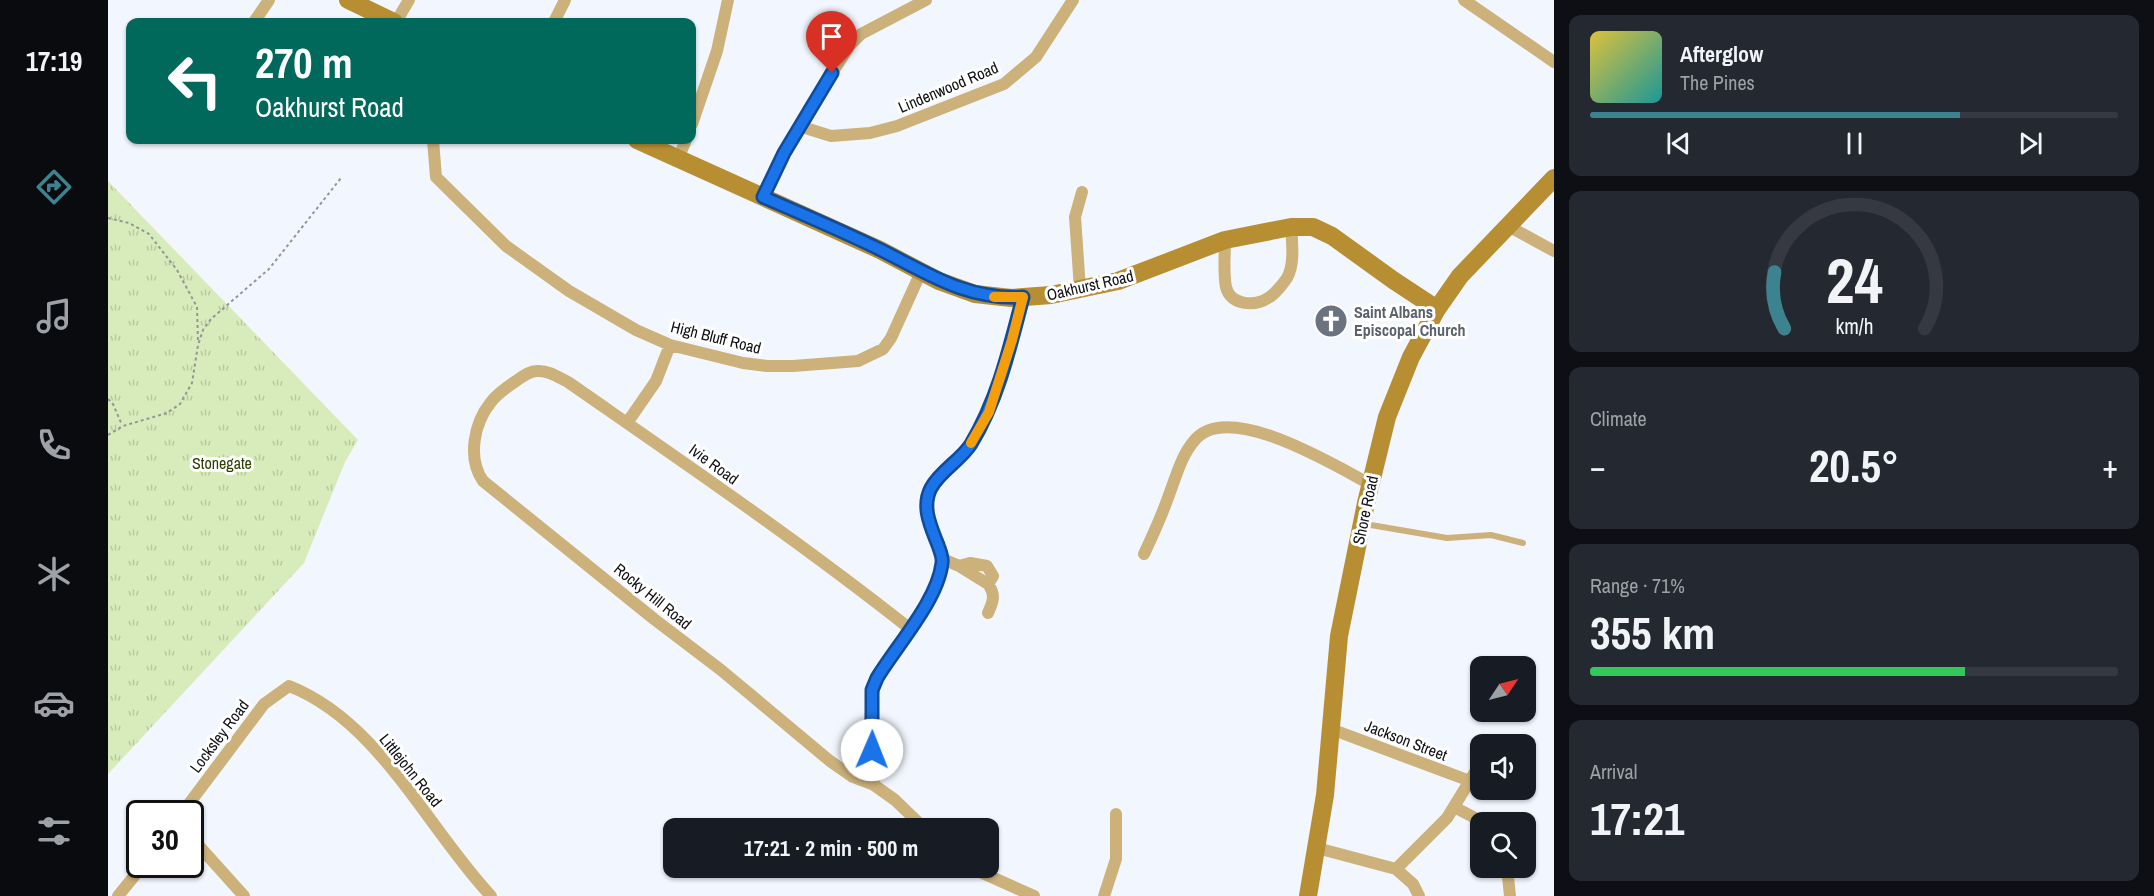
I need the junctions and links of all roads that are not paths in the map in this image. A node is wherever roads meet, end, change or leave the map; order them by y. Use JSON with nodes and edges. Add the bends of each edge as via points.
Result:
{"nodes":[{"id":1,"x":269,"y":0,"type":"edge"},
{"id":2,"x":348,"y":0,"type":"edge"},
{"id":3,"x":409,"y":0,"type":"edge"},
{"id":4,"x":565,"y":0,"type":"edge"},
{"id":5,"x":728,"y":0,"type":"edge"},
{"id":6,"x":926,"y":0,"type":"edge"},
{"id":7,"x":1073,"y":0,"type":"edge"},
{"id":8,"x":1464,"y":0,"type":"edge"},
{"id":9,"x":257,"y":18,"type":"edge"},
{"id":10,"x":386,"y":18,"type":"edge"},
{"id":11,"x":398,"y":18,"type":"edge"},
{"id":12,"x":556,"y":18,"type":"edge"},
{"id":13,"x":1554,"y":62,"type":"edge"},
{"id":14,"x":696,"y":112,"type":"edge"},
{"id":15,"x":799,"y":126,"type":"junction"},
{"id":16,"x":433,"y":144,"type":"edge"},
{"id":17,"x":646,"y":144,"type":"edge"},
{"id":18,"x":684,"y":144,"type":"edge"},
{"id":19,"x":678,"y":159,"type":"junction"},
{"id":20,"x":1554,"y":178,"type":"edge"},
{"id":21,"x":1082,"y":192,"type":"dead end"},
{"id":22,"x":763,"y":197,"type":"junction"},
{"id":23,"x":1508,"y":226,"type":"junction"},
{"id":24,"x":1291,"y":227,"type":"junction"},
{"id":25,"x":1225,"y":240,"type":"junction"},
{"id":26,"x":1554,"y":251,"type":"edge"},
{"id":27,"x":921,"y":272,"type":"junction"},
{"id":28,"x":1080,"y":290,"type":"junction"},
{"id":29,"x":1023,"y":297,"type":"junction"},
{"id":30,"x":1437,"y":309,"type":"junction"},
{"id":31,"x":670,"y":345,"type":"junction"},
{"id":32,"x":492,"y":401,"type":"joint"},
{"id":33,"x":627,"y":423,"type":"junction"},
{"id":34,"x":1370,"y":484,"type":"junction"},
{"id":35,"x":1362,"y":523,"type":"junction"},
{"id":36,"x":1523,"y":543,"type":"dead end"},
{"id":37,"x":1144,"y":554,"type":"dead end"},
{"id":38,"x":943,"y":560,"type":"junction"},
{"id":39,"x":988,"y":613,"type":"dead end"},
{"id":40,"x":909,"y":628,"type":"junction"},
{"id":41,"x":289,"y":686,"type":"joint"},
{"id":42,"x":1331,"y":729,"type":"junction"},
{"id":43,"x":1470,"y":781,"type":"joint"},
{"id":44,"x":874,"y":785,"type":"junction"},
{"id":45,"x":192,"y":800,"type":"edge"},
{"id":46,"x":1454,"y":807,"type":"junction"},
{"id":47,"x":1116,"y":814,"type":"dead end"},
{"id":48,"x":1470,"y":815,"type":"edge"},
{"id":49,"x":914,"y":818,"type":"edge"},
{"id":50,"x":1317,"y":848,"type":"junction"},
{"id":51,"x":204,"y":852,"type":"edge"},
{"id":52,"x":1396,"y":869,"type":"junction"},
{"id":53,"x":133,"y":878,"type":"edge"},
{"id":54,"x":994,"y":878,"type":"edge"},
{"id":55,"x":1509,"y":878,"type":"edge"},
{"id":56,"x":118,"y":896,"type":"edge"},
{"id":57,"x":244,"y":896,"type":"edge"},
{"id":58,"x":490,"y":896,"type":"edge"},
{"id":59,"x":1034,"y":896,"type":"edge"},
{"id":60,"x":1104,"y":896,"type":"edge"},
{"id":61,"x":1308,"y":896,"type":"edge"},
{"id":62,"x":1419,"y":896,"type":"edge"},
{"id":63,"x":1510,"y":896,"type":"edge"}],
"edges":[{"from":1,"to":9,"type":"street"},
{"from":2,"to":10,"type":"street"},
{"from":3,"to":11,"type":"street"},
{"from":4,"to":12,"type":"street"},
{"from":5,"to":14,"type":"street","via":[[717,51]]},
{"from":6,"to":15,"type":"street","via":[[861,34]]},
{"from":7,"to":15,"type":"street","name":"Lindenwood Road","via":[[1036,57],[1004,84],[870,133],[831,136]]},
{"from":8,"to":13,"type":"street"},
{"from":15,"to":22,"type":"street"},
{"from":16,"to":31,"type":"street","name":"High Bluff Road","via":[[436,177],[526,262],[636,330]]},
{"from":17,"to":19,"type":"street","name":"Oakhurst Road"},
{"from":18,"to":19,"type":"street"},
{"from":19,"to":22,"type":"street","name":"Oakhurst Road"},
{"from":20,"to":23,"type":"street","name":"Shore Road"},
{"from":21,"to":28,"type":"street","via":[[1075,217]]},
{"from":22,"to":27,"type":"street","name":"Oakhurst Road"},
{"from":23,"to":26,"type":"street"},
{"from":23,"to":30,"type":"street","name":"Shore Road","via":[[1460,276]]},
{"from":24,"to":25,"type":"street","name":"Oakhurst Road"},
{"from":24,"to":25,"type":"street","via":[[1288,276],[1270,298],[1256,303],[1231,298],[1226,288]]},
{"from":24,"to":30,"type":"street","name":"Oakhurst Road","via":[[1313,227],[1332,236]]},
{"from":25,"to":28,"type":"street","name":"Oakhurst Road","via":[[1145,272]]},
{"from":27,"to":29,"type":"street","name":"Oakhurst Road","via":[[975,294]]},
{"from":27,"to":31,"type":"street","name":"High Bluff Road","via":[[891,338],[883,349],[858,361],[767,366]]},
{"from":28,"to":29,"type":"street","name":"Oakhurst Road"},
{"from":29,"to":38,"type":"street","via":[[989,412],[969,447],[931,488],[928,517]]},
{"from":30,"to":34,"type":"street","name":"Shore Road","via":[[1396,393]]},
{"from":31,"to":33,"type":"street","via":[[656,381]]},
{"from":32,"to":33,"type":"street","name":"Ivie Road","via":[[528,373],[544,372],[568,382]]},
{"from":32,"to":44,"type":"street","name":"Rocky Hill Road","via":[[481,418],[474,447],[474,462],[483,481],[830,761],[853,777]]},
{"from":33,"to":40,"type":"street","name":"Ivie Road"},
{"from":34,"to":35,"type":"street","name":"Shore Road"},
{"from":34,"to":37,"type":"street","via":[[1267,433],[1247,428],[1204,431],[1184,455]]},
{"from":35,"to":36,"type":"lane","via":[[1447,538],[1491,535]]},
{"from":35,"to":42,"type":"street","name":"Shore Road","via":[[1339,636]]},
{"from":38,"to":39,"type":"street","via":[[959,566],[987,566],[993,576],[988,584],[994,593]]},
{"from":38,"to":40,"type":"street","via":[[937,583]]},
{"from":40,"to":44,"type":"street","via":[[872,690]]},
{"from":41,"to":45,"type":"street","name":"Locksley Road","via":[[264,704]]},
{"from":41,"to":58,"type":"street","name":"Littlejohn Road","via":[[326,705],[374,750]]},
{"from":42,"to":43,"type":"street","name":"Jackson Street"},
{"from":42,"to":50,"type":"street","name":"Shore Road"},
{"from":43,"to":46,"type":"street"},
{"from":44,"to":49,"type":"street","name":"Rocky Hill Road"},
{"from":46,"to":48,"type":"street"},
{"from":46,"to":52,"type":"street"},
{"from":47,"to":60,"type":"street","via":[[1116,859]]},
{"from":50,"to":52,"type":"street"},
{"from":50,"to":61,"type":"street","name":"Shore Road"},
{"from":51,"to":57,"type":"street"},
{"from":52,"to":62,"type":"street","via":[[1413,884]]},
{"from":53,"to":56,"type":"street"},
{"from":54,"to":59,"type":"street"},
{"from":55,"to":63,"type":"street"}]}
